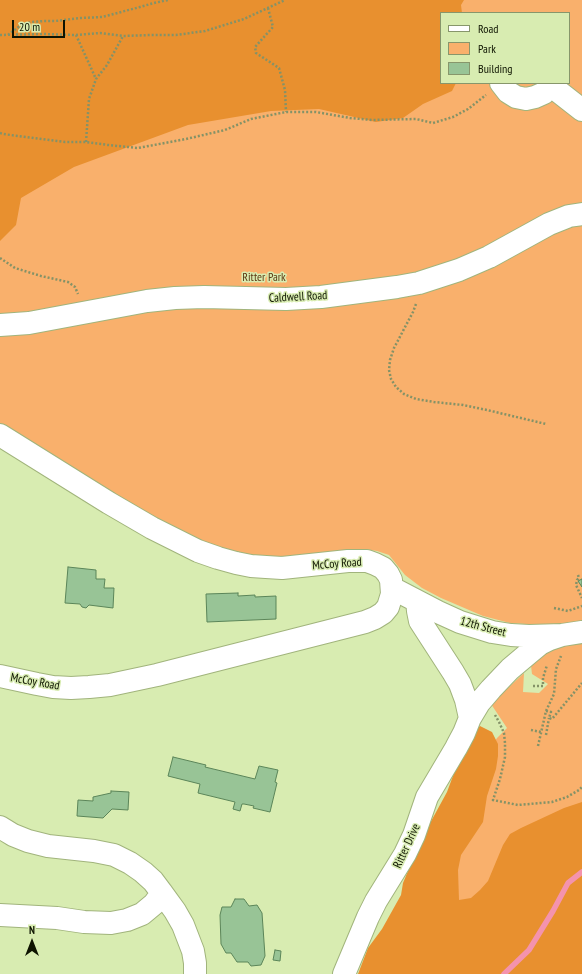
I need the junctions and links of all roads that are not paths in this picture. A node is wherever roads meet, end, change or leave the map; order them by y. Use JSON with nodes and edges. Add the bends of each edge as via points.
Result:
{"nodes":[{"id":1,"x":550,"y":84,"type":"edge"},
{"id":2,"x":494,"y":88,"type":"edge"},
{"id":3,"x":582,"y":110,"type":"edge"},
{"id":4,"x":582,"y":214,"type":"edge"},
{"id":5,"x":0,"y":325,"type":"edge"},
{"id":6,"x":0,"y":435,"type":"edge"},
{"id":7,"x":392,"y":588,"type":"junction"},
{"id":8,"x":417,"y":601,"type":"junction"},
{"id":9,"x":569,"y":640,"type":"edge"},
{"id":10,"x":0,"y":676,"type":"edge"},
{"id":11,"x":470,"y":718,"type":"junction"},
{"id":12,"x":0,"y":827,"type":"edge"},
{"id":13,"x":162,"y":893,"type":"junction"},
{"id":14,"x":0,"y":915,"type":"edge"},
{"id":15,"x":195,"y":974,"type":"edge"},
{"id":16,"x":344,"y":974,"type":"edge"}],
"edges":[{"from":1,"to":2,"type":"street","via":[[544,93],[526,99]]},
{"from":1,"to":3,"type":"street"},
{"from":4,"to":5,"type":"street","name":"Caldwell Road","via":[[550,224],[459,270],[419,283],[321,297],[175,298],[29,323]]},
{"from":6,"to":7,"type":"street","name":"McCoy Road","via":[[109,503],[198,551],[236,563],[266,568],[367,561],[383,568],[388,574]]},
{"from":7,"to":8,"type":"street","name":"12th Street"},
{"from":7,"to":10,"type":"street","name":"McCoy Road","via":[[388,607],[383,613],[366,622],[157,675],[110,685],[72,688],[53,687]]},
{"from":8,"to":9,"type":"street","name":"12th Street","via":[[460,622],[492,632]]},
{"from":8,"to":11,"type":"street","via":[[420,621],[460,684]]},
{"from":9,"to":11,"type":"street","name":"Ritter Drive","via":[[550,639],[540,644],[491,688]]},
{"from":11,"to":16,"type":"street","name":"Ritter Drive","via":[[456,748],[427,797],[414,835],[376,901]]},
{"from":12,"to":13,"type":"street","via":[[28,841],[48,846],[114,855],[143,872]]},
{"from":13,"to":14,"type":"street","via":[[142,914],[111,923]]},
{"from":13,"to":15,"type":"street","via":[[183,925],[193,951]]}]}
